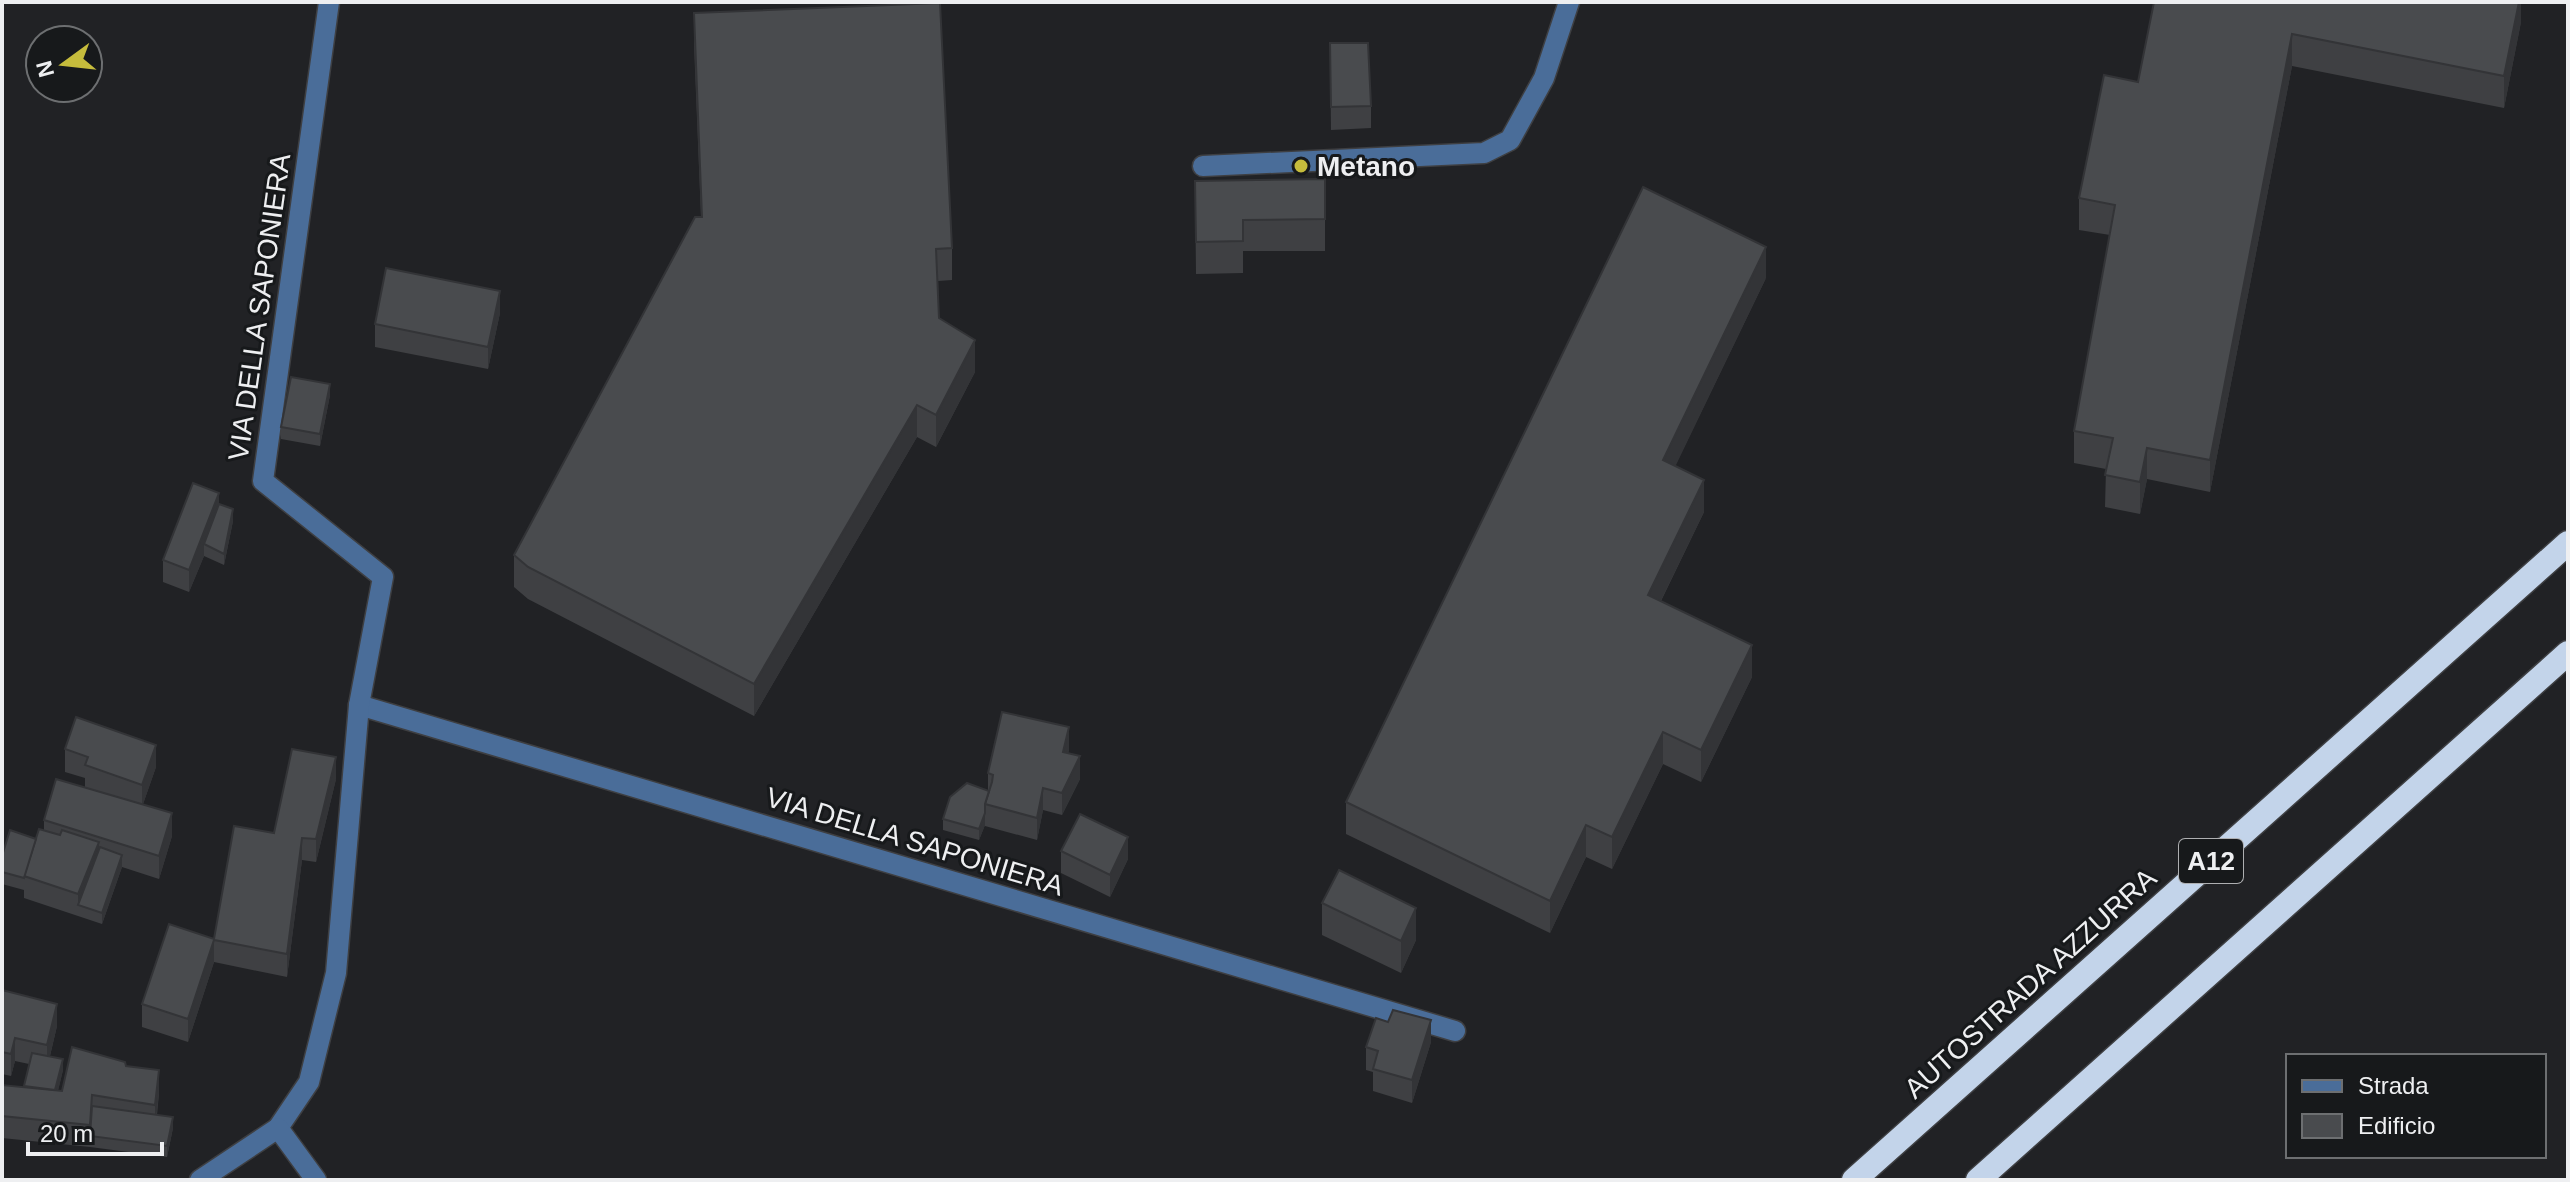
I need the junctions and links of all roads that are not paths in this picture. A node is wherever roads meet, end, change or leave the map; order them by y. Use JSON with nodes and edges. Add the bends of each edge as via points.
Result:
{"nodes":[{"id":1,"x":329,"y":2,"type":"edge"},
{"id":2,"x":1569,"y":2,"type":"edge"},
{"id":3,"x":1203,"y":166,"type":"dead end"},
{"id":4,"x":2568,"y":543,"type":"edge"},
{"id":5,"x":2568,"y":653,"type":"edge"},
{"id":6,"x":359,"y":705,"type":"junction"},
{"id":7,"x":1455,"y":1031,"type":"dead end"},
{"id":8,"x":278,"y":1128,"type":"junction"},
{"id":9,"x":200,"y":1180,"type":"edge"},
{"id":10,"x":316,"y":1180,"type":"edge"},
{"id":11,"x":1854,"y":1180,"type":"edge"},
{"id":12,"x":1978,"y":1180,"type":"edge"}],
"edges":[{"from":1,"to":6,"type":"street","name":"VIA DELLA SAPONIERA","via":[[263,481],[383,577]]},
{"from":2,"to":3,"type":"street","via":[[1544,78],[1510,140],[1484,153]]},
{"from":4,"to":11,"type":"highway","name":"AUTOSTRADA AZZURRA","number":"A12"},
{"from":5,"to":12,"type":"highway"},
{"from":6,"to":7,"type":"street","name":"VIA DELLA SAPONIERA"},
{"from":6,"to":8,"type":"street","name":"VIA DELLA SAPONIERA","via":[[336,973],[309,1082]]},
{"from":8,"to":9,"type":"street","name":"VIA DELLA SAPONIERA"},
{"from":8,"to":10,"type":"street"}]}
